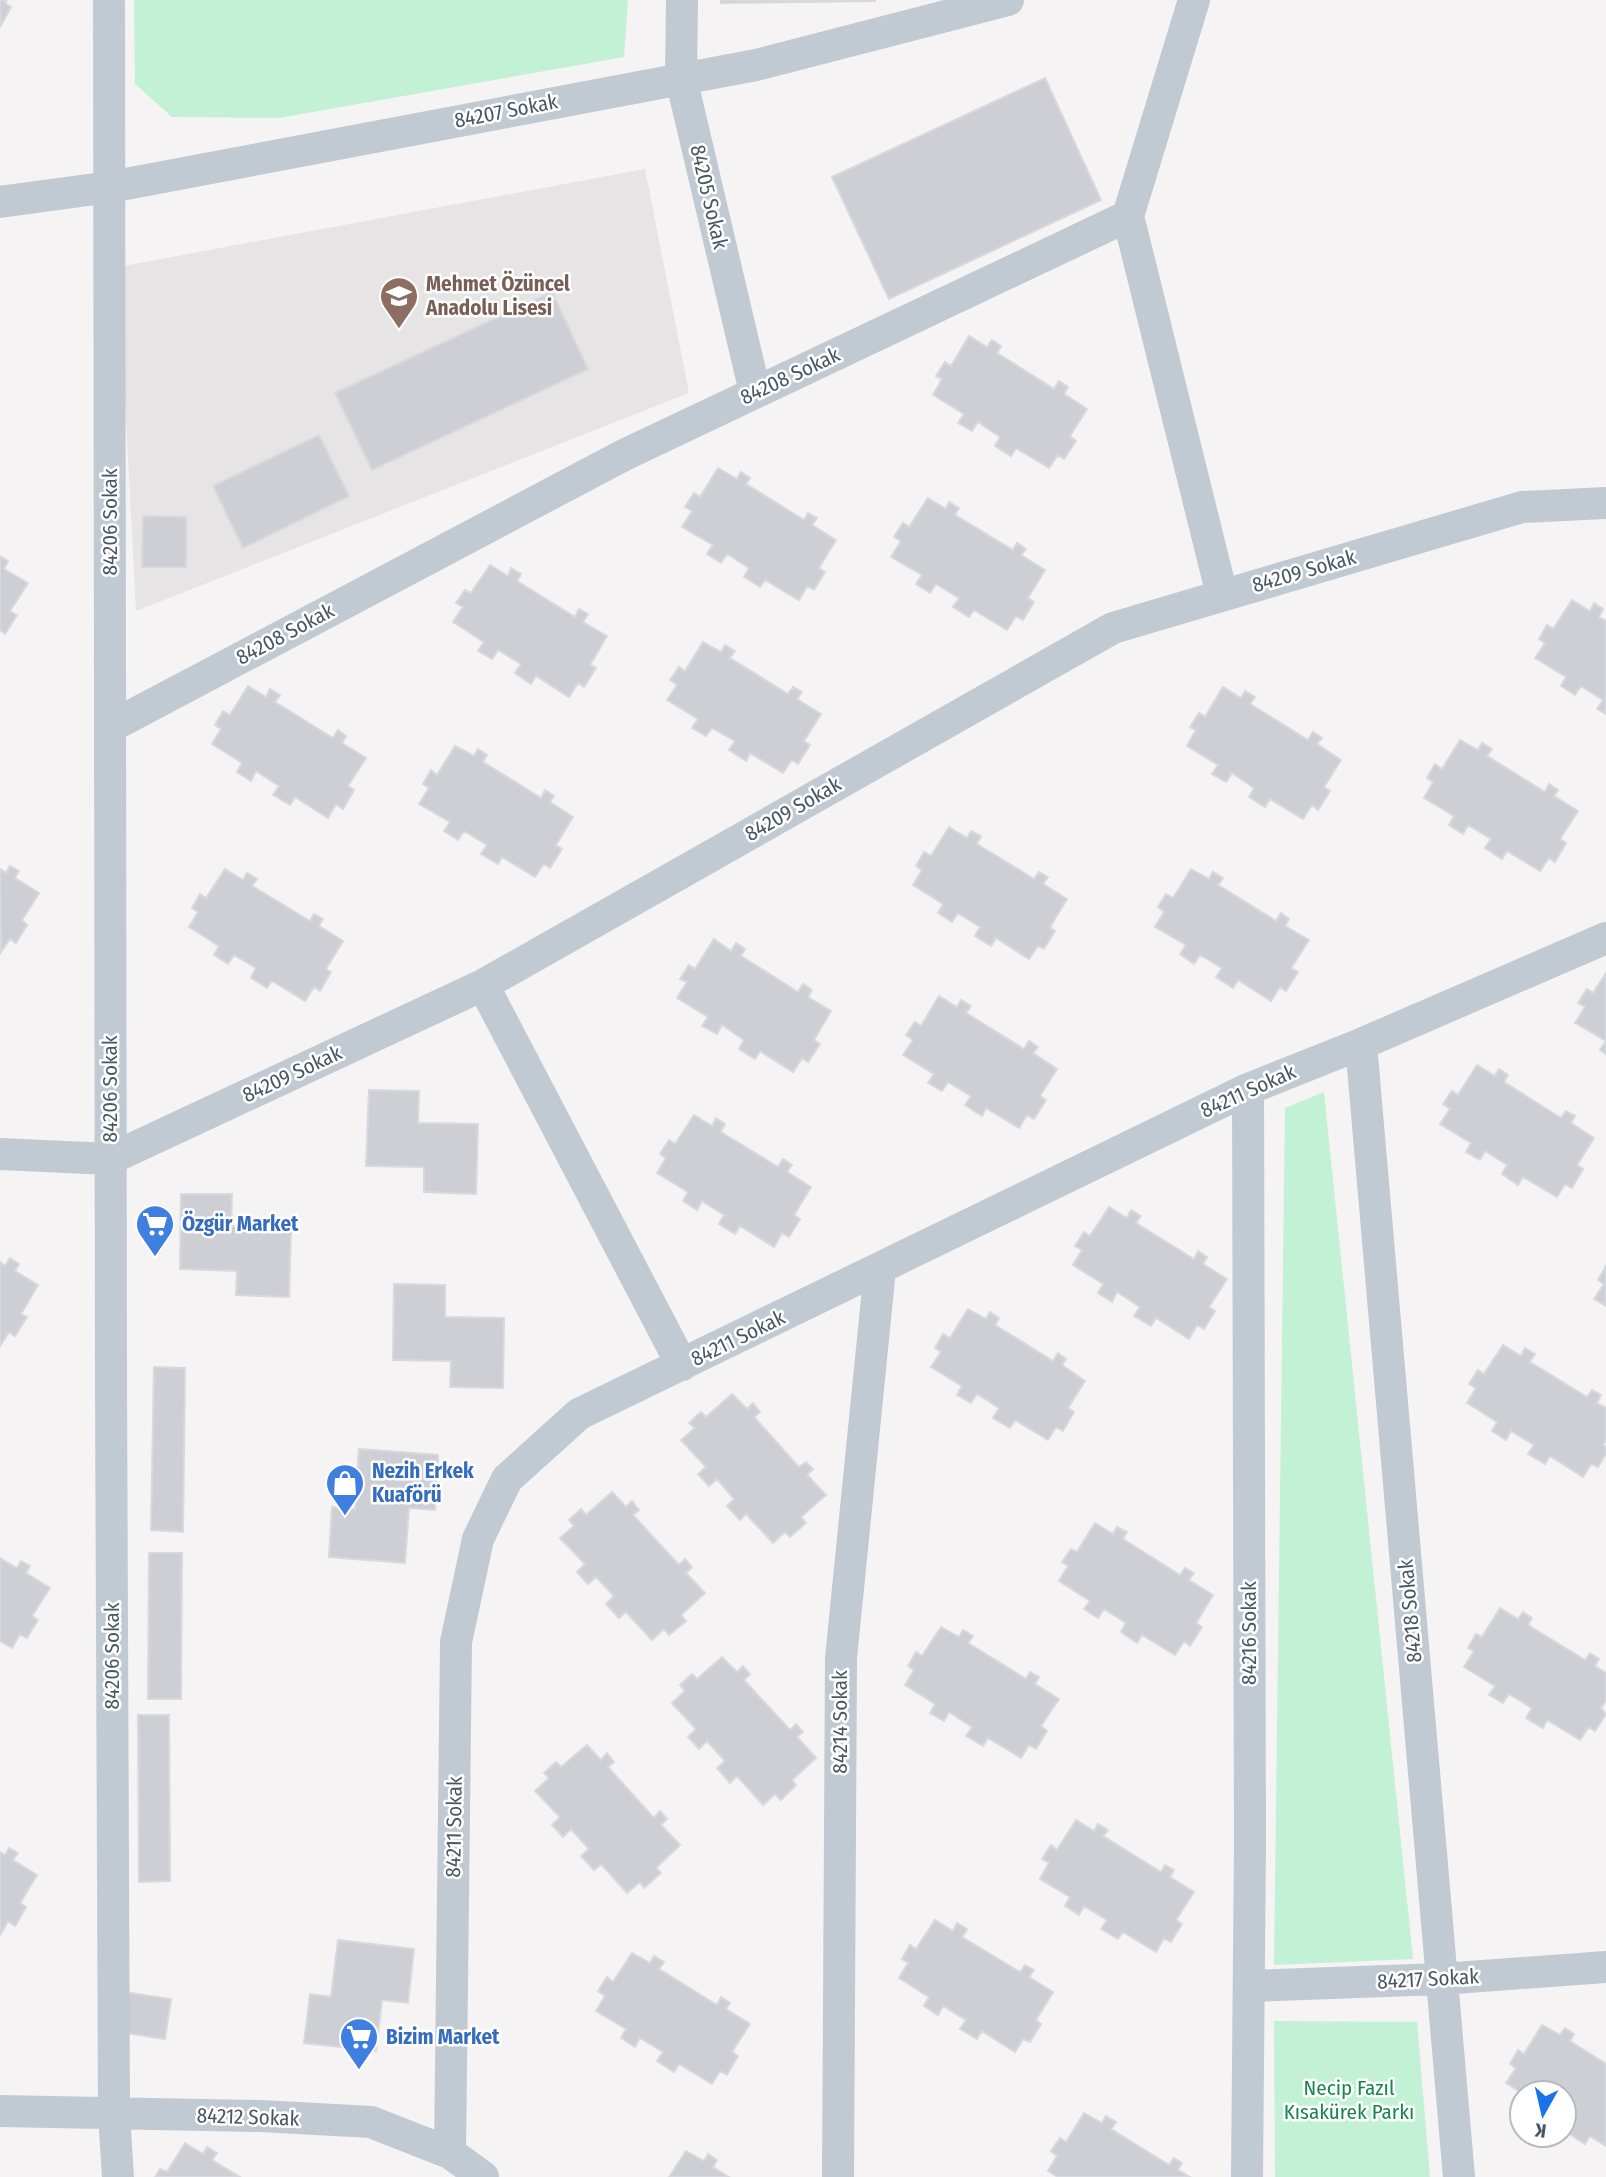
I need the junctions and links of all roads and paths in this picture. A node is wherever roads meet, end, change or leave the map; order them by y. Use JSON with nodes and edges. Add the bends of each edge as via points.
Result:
{"nodes":[{"id":1,"x":109,"y":0,"type":"edge"},
{"id":2,"x":682,"y":0,"type":"edge"},
{"id":3,"x":1008,"y":0,"type":"edge"},
{"id":4,"x":1194,"y":0,"type":"edge"},
{"id":5,"x":681,"y":78,"type":"junction"},
{"id":6,"x":110,"y":187,"type":"junction"},
{"id":7,"x":0,"y":202,"type":"edge"},
{"id":8,"x":1128,"y":216,"type":"junction"},
{"id":9,"x":755,"y":392,"type":"junction"},
{"id":10,"x":1606,"y":503,"type":"edge"},
{"id":11,"x":1222,"y":595,"type":"junction"},
{"id":12,"x":110,"y":727,"type":"junction"},
{"id":13,"x":1606,"y":938,"type":"edge"},
{"id":14,"x":483,"y":985,"type":"junction"},
{"id":15,"x":1361,"y":1044,"type":"junction"},
{"id":16,"x":1248,"y":1089,"type":"junction"},
{"id":17,"x":0,"y":1154,"type":"edge"},
{"id":18,"x":110,"y":1159,"type":"junction"},
{"id":19,"x":880,"y":1269,"type":"junction"},
{"id":20,"x":682,"y":1365,"type":"junction"},
{"id":21,"x":1606,"y":1967,"type":"edge"},
{"id":22,"x":1441,"y":1979,"type":"junction"},
{"id":23,"x":1249,"y":1986,"type":"junction"},
{"id":24,"x":0,"y":2111,"type":"edge"},
{"id":25,"x":114,"y":2114,"type":"junction"},
{"id":26,"x":450,"y":2153,"type":"junction"},
{"id":27,"x":118,"y":2177,"type":"edge"},
{"id":28,"x":483,"y":2177,"type":"edge"},
{"id":29,"x":838,"y":2177,"type":"edge"},
{"id":30,"x":1247,"y":2177,"type":"edge"},
{"id":31,"x":1458,"y":2177,"type":"edge"}],
"edges":[{"from":1,"to":6,"type":"street","name":"84206 Sokak"},
{"from":2,"to":5,"type":"street","name":"84205 Sokak"},
{"from":3,"to":5,"type":"street","name":"84207 Sokak","via":[[756,65]]},
{"from":4,"to":8,"type":"street"},
{"from":5,"to":6,"type":"street","name":"84207 Sokak"},
{"from":5,"to":9,"type":"street","name":"84205 Sokak"},
{"from":6,"to":7,"type":"street","name":"84207 Sokak"},
{"from":6,"to":12,"type":"street","name":"84206 Sokak"},
{"from":8,"to":9,"type":"street","name":"84208 Sokak"},
{"from":8,"to":11,"type":"street"},
{"from":9,"to":12,"type":"street","name":"84208 Sokak","via":[[624,455]]},
{"from":10,"to":11,"type":"street","name":"84209 Sokak","via":[[1522,507]]},
{"from":11,"to":14,"type":"street","name":"84209 Sokak","via":[[1113,628]]},
{"from":12,"to":18,"type":"street","name":"84206 Sokak"},
{"from":13,"to":15,"type":"street","name":"84211 Sokak"},
{"from":14,"to":18,"type":"street","name":"84209 Sokak"},
{"from":14,"to":20,"type":"street"},
{"from":15,"to":16,"type":"street","name":"84211 Sokak"},
{"from":15,"to":22,"type":"street","name":"84218 Sokak"},
{"from":16,"to":19,"type":"street","name":"84211 Sokak"},
{"from":16,"to":23,"type":"street","name":"84216 Sokak"},
{"from":17,"to":18,"type":"street","name":"84209 Sokak"},
{"from":18,"to":25,"type":"street","name":"84206 Sokak"},
{"from":19,"to":20,"type":"street","name":"84211 Sokak"},
{"from":19,"to":29,"type":"street","name":"84214 Sokak","via":[[841,1658]]},
{"from":20,"to":26,"type":"street","name":"84211 Sokak","via":[[579,1415],[507,1479],[478,1539],[456,1642]]},
{"from":21,"to":22,"type":"street","name":"84217 Sokak"},
{"from":22,"to":23,"type":"street","name":"84217 Sokak"},
{"from":22,"to":31,"type":"street","name":"84218 Sokak"},
{"from":23,"to":30,"type":"street","name":"84216 Sokak"},
{"from":24,"to":25,"type":"street","name":"84212 Sokak"},
{"from":25,"to":26,"type":"street","name":"84212 Sokak","via":[[371,2122]]},
{"from":25,"to":27,"type":"street","name":"84206 Sokak"},
{"from":26,"to":28,"type":"street","name":"84212 Sokak"}]}
